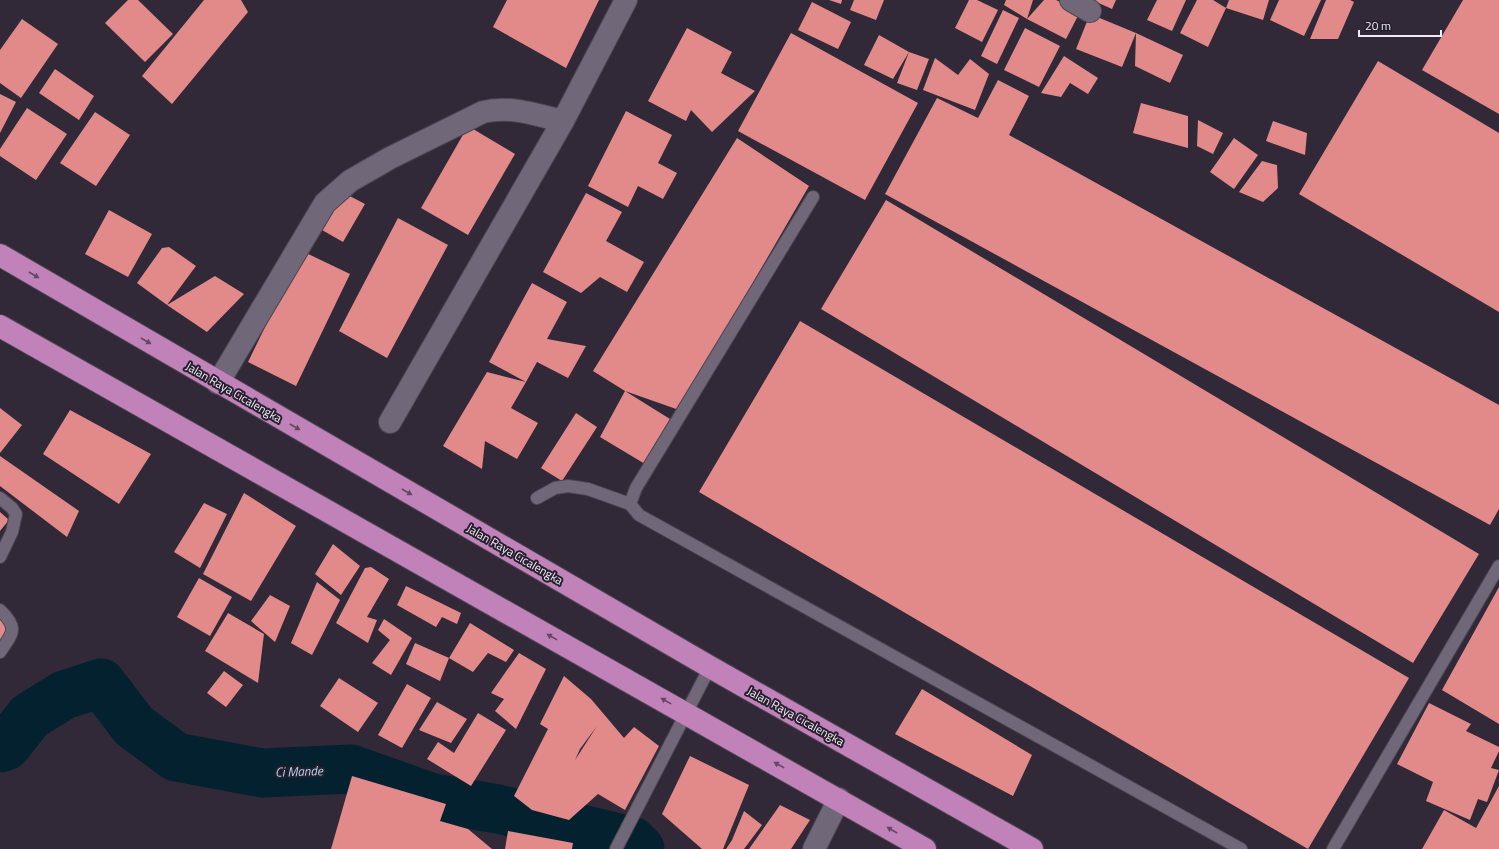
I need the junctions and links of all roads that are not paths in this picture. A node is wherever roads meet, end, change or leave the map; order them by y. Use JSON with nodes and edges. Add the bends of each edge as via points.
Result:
{"nodes":[{"id":1,"x":626,"y":0,"type":"edge"},
{"id":2,"x":1071,"y":0,"type":"edge"},
{"id":3,"x":1090,"y":11,"type":"dead end"},
{"id":4,"x":562,"y":121,"type":"junction"},
{"id":5,"x":813,"y":197,"type":"dead end"},
{"id":6,"x":0,"y":255,"type":"edge"},
{"id":7,"x":0,"y":326,"type":"edge"},
{"id":8,"x":218,"y":383,"type":"junction"},
{"id":9,"x":390,"y":422,"type":"dead end"},
{"id":10,"x":0,"y":498,"type":"edge"},
{"id":11,"x":537,"y":498,"type":"dead end"},
{"id":12,"x":630,"y":504,"type":"junction"},
{"id":13,"x":0,"y":557,"type":"edge"},
{"id":14,"x":1499,"y":566,"type":"edge"},
{"id":15,"x":0,"y":610,"type":"edge"},
{"id":16,"x":0,"y":652,"type":"edge"},
{"id":17,"x":710,"y":667,"type":"junction"},
{"id":18,"x":686,"y":713,"type":"junction"},
{"id":19,"x":839,"y":799,"type":"junction"},
{"id":20,"x":616,"y":849,"type":"edge"},
{"id":21,"x":814,"y":849,"type":"edge"},
{"id":22,"x":925,"y":849,"type":"edge"},
{"id":23,"x":1032,"y":849,"type":"edge"},
{"id":24,"x":1241,"y":849,"type":"edge"},
{"id":25,"x":1333,"y":849,"type":"edge"}],
"edges":[{"from":1,"to":4,"type":"street"},
{"from":2,"to":3,"type":"street"},
{"from":4,"to":8,"type":"street","via":[[497,108],[483,112],[390,158],[350,181],[325,203]]},
{"from":4,"to":9,"type":"street"},
{"from":5,"to":12,"type":"lane","via":[[636,488]]},
{"from":6,"to":8,"type":"highway","name":"Jalan Raya Cicalengka","one_way":true},
{"from":18,"to":7,"type":"highway","one_way":true},
{"from":8,"to":17,"type":"highway","name":"Jalan Raya Cicalengka","one_way":true},
{"from":10,"to":13,"type":"lane","via":[[16,514],[12,532]]},
{"from":11,"to":12,"type":"lane","via":[[555,488],[568,486],[588,489]]},
{"from":12,"to":24,"type":"lane","via":[[646,519]]},
{"from":14,"to":25,"type":"lane"},
{"from":15,"to":16,"type":"lane","via":[[11,620],[12,628],[12,634]]},
{"from":17,"to":18,"type":"lane"},
{"from":17,"to":23,"type":"highway","name":"Jalan Raya Cicalengka"},
{"from":19,"to":18,"type":"highway","one_way":true},
{"from":18,"to":20,"type":"lane"},
{"from":19,"to":21,"type":"street"},
{"from":22,"to":19,"type":"highway","one_way":true}]}
